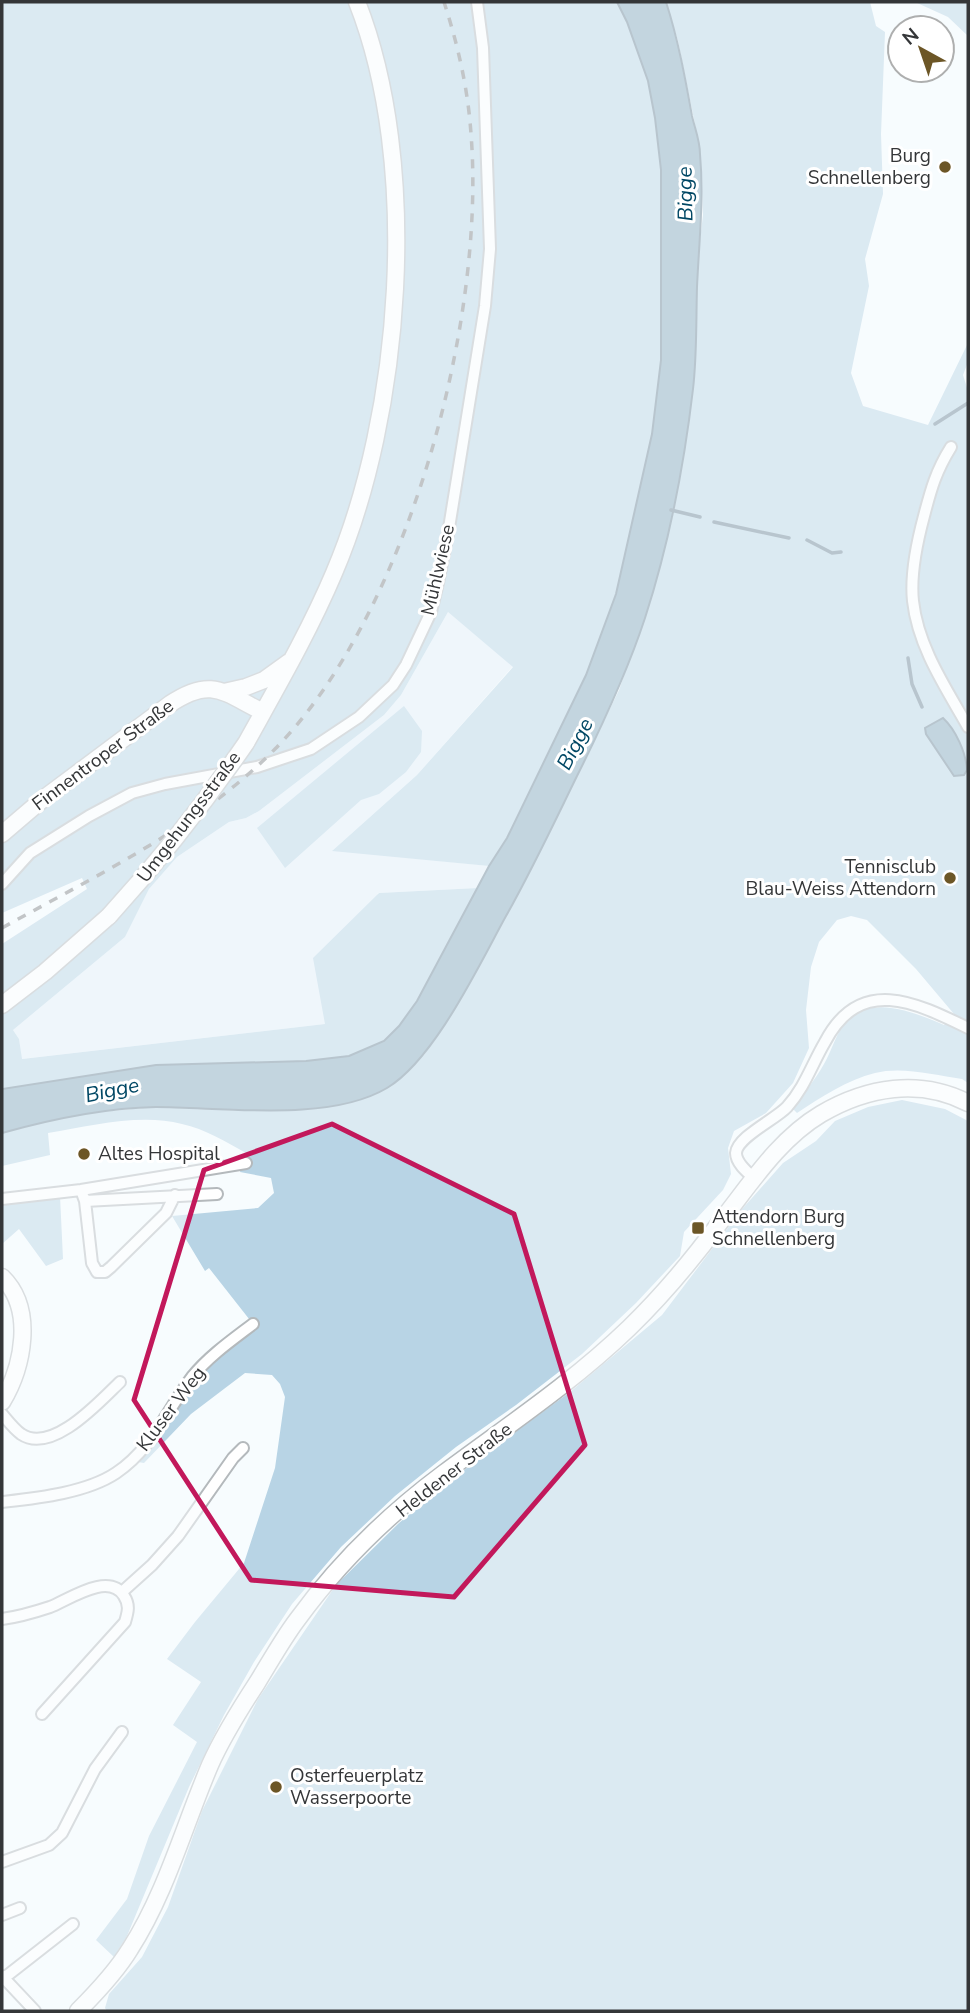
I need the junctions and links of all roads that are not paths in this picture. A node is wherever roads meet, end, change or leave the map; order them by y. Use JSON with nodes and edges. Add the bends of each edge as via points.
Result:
{"nodes":[{"id":1,"x":356,"y":2,"type":"edge"},
{"id":2,"x":477,"y":2,"type":"edge"},
{"id":3,"x":951,"y":447,"type":"dead end"},
{"id":4,"x":291,"y":660,"type":"junction"},
{"id":5,"x":224,"y":692,"type":"junction"},
{"id":6,"x":263,"y":712,"type":"junction"},
{"id":7,"x":968,"y":727,"type":"edge"},
{"id":8,"x":2,"y":834,"type":"edge"},
{"id":9,"x":2,"y":884,"type":"edge"},
{"id":10,"x":2,"y":1005,"type":"edge"},
{"id":11,"x":968,"y":1028,"type":"edge"},
{"id":12,"x":968,"y":1103,"type":"edge"},
{"id":13,"x":246,"y":1163,"type":"dead end"},
{"id":14,"x":754,"y":1178,"type":"junction"},
{"id":15,"x":217,"y":1194,"type":"dead end"},
{"id":16,"x":83,"y":1195,"type":"junction"},
{"id":17,"x":175,"y":1195,"type":"junction"},
{"id":18,"x":2,"y":1199,"type":"edge"},
{"id":19,"x":2,"y":1277,"type":"edge"},
{"id":20,"x":253,"y":1324,"type":"dead end"},
{"id":21,"x":120,"y":1382,"type":"dead end"},
{"id":22,"x":2,"y":1402,"type":"edge"},
{"id":23,"x":2,"y":1415,"type":"edge"},
{"id":24,"x":243,"y":1448,"type":"dead end"},
{"id":25,"x":2,"y":1502,"type":"edge"},
{"id":26,"x":122,"y":1592,"type":"junction"},
{"id":27,"x":2,"y":1619,"type":"edge"},
{"id":28,"x":42,"y":1714,"type":"dead end"},
{"id":29,"x":122,"y":1732,"type":"dead end"},
{"id":30,"x":2,"y":1863,"type":"edge"},
{"id":31,"x":20,"y":1908,"type":"dead end"},
{"id":32,"x":2,"y":1915,"type":"edge"},
{"id":33,"x":73,"y":1924,"type":"dead end"},
{"id":34,"x":3,"y":1977,"type":"edge"},
{"id":35,"x":35,"y":2011,"type":"edge"},
{"id":36,"x":78,"y":2011,"type":"edge"}],
"edges":[{"from":1,"to":4,"type":"main road","via":[[383,97],[390,149],[394,213],[391,325],[380,413],[360,496],[335,572]]},
{"from":2,"to":9,"type":"street","name":"Mühlwiese","via":[[483,48],[490,250],[485,306],[438,583],[431,612],[406,665],[393,685],[359,717],[311,749],[257,767],[132,793],[30,853]]},
{"from":3,"to":7,"type":"street","via":[[937,469],[921,525],[912,599],[923,640]]},
{"from":4,"to":5,"type":"main road","via":[[264,680]]},
{"from":4,"to":6,"type":"main road"},
{"from":5,"to":6,"type":"main road","name":"Finnentroper Straße"},
{"from":5,"to":8,"type":"main road","name":"Finnentroper Straße","via":[[207,688],[182,696]]},
{"from":6,"to":10,"type":"main road","name":"Umgehungsstraße","bridge":true,"via":[[203,804],[151,869],[109,916]]},
{"from":11,"to":14,"type":"street","via":[[932,1010],[891,999],[850,1009],[830,1032],[797,1096],[739,1144],[740,1165]]},
{"from":12,"to":14,"type":"main road","name":"Heldener Straße","via":[[933,1090],[911,1088],[890,1087],[854,1096],[800,1129]]},
{"from":13,"to":16,"type":"street"},
{"from":14,"to":36,"type":"main road","name":"Heldener Straße","via":[[687,1266],[630,1327],[557,1391],[405,1506],[320,1590],[275,1653],[212,1760],[151,1912],[130,1950]]},
{"from":15,"to":17,"type":"street"},
{"from":16,"to":17,"type":"street"},
{"from":16,"to":17,"type":"street","via":[[97,1272],[105,1272],[166,1213]]},
{"from":16,"to":18,"type":"street"},
{"from":19,"to":22,"type":"main road","via":[[20,1311],[22,1338],[17,1368]]},
{"from":20,"to":25,"type":"street","name":"Kluser Weg","via":[[195,1374],[144,1449],[113,1475],[70,1491]]},
{"from":21,"to":23,"type":"street","via":[[81,1419],[45,1438],[20,1434]]},
{"from":24,"to":26,"type":"street","via":[[177,1536]]},
{"from":26,"to":27,"type":"street","via":[[91,1587],[50,1607]]},
{"from":26,"to":28,"type":"street","via":[[129,1611],[125,1622]]},
{"from":29,"to":30,"type":"street","via":[[95,1769],[62,1833],[49,1845]]},
{"from":31,"to":32,"type":"street"},
{"from":33,"to":34,"type":"street"},
{"from":34,"to":35,"type":"street"}]}
